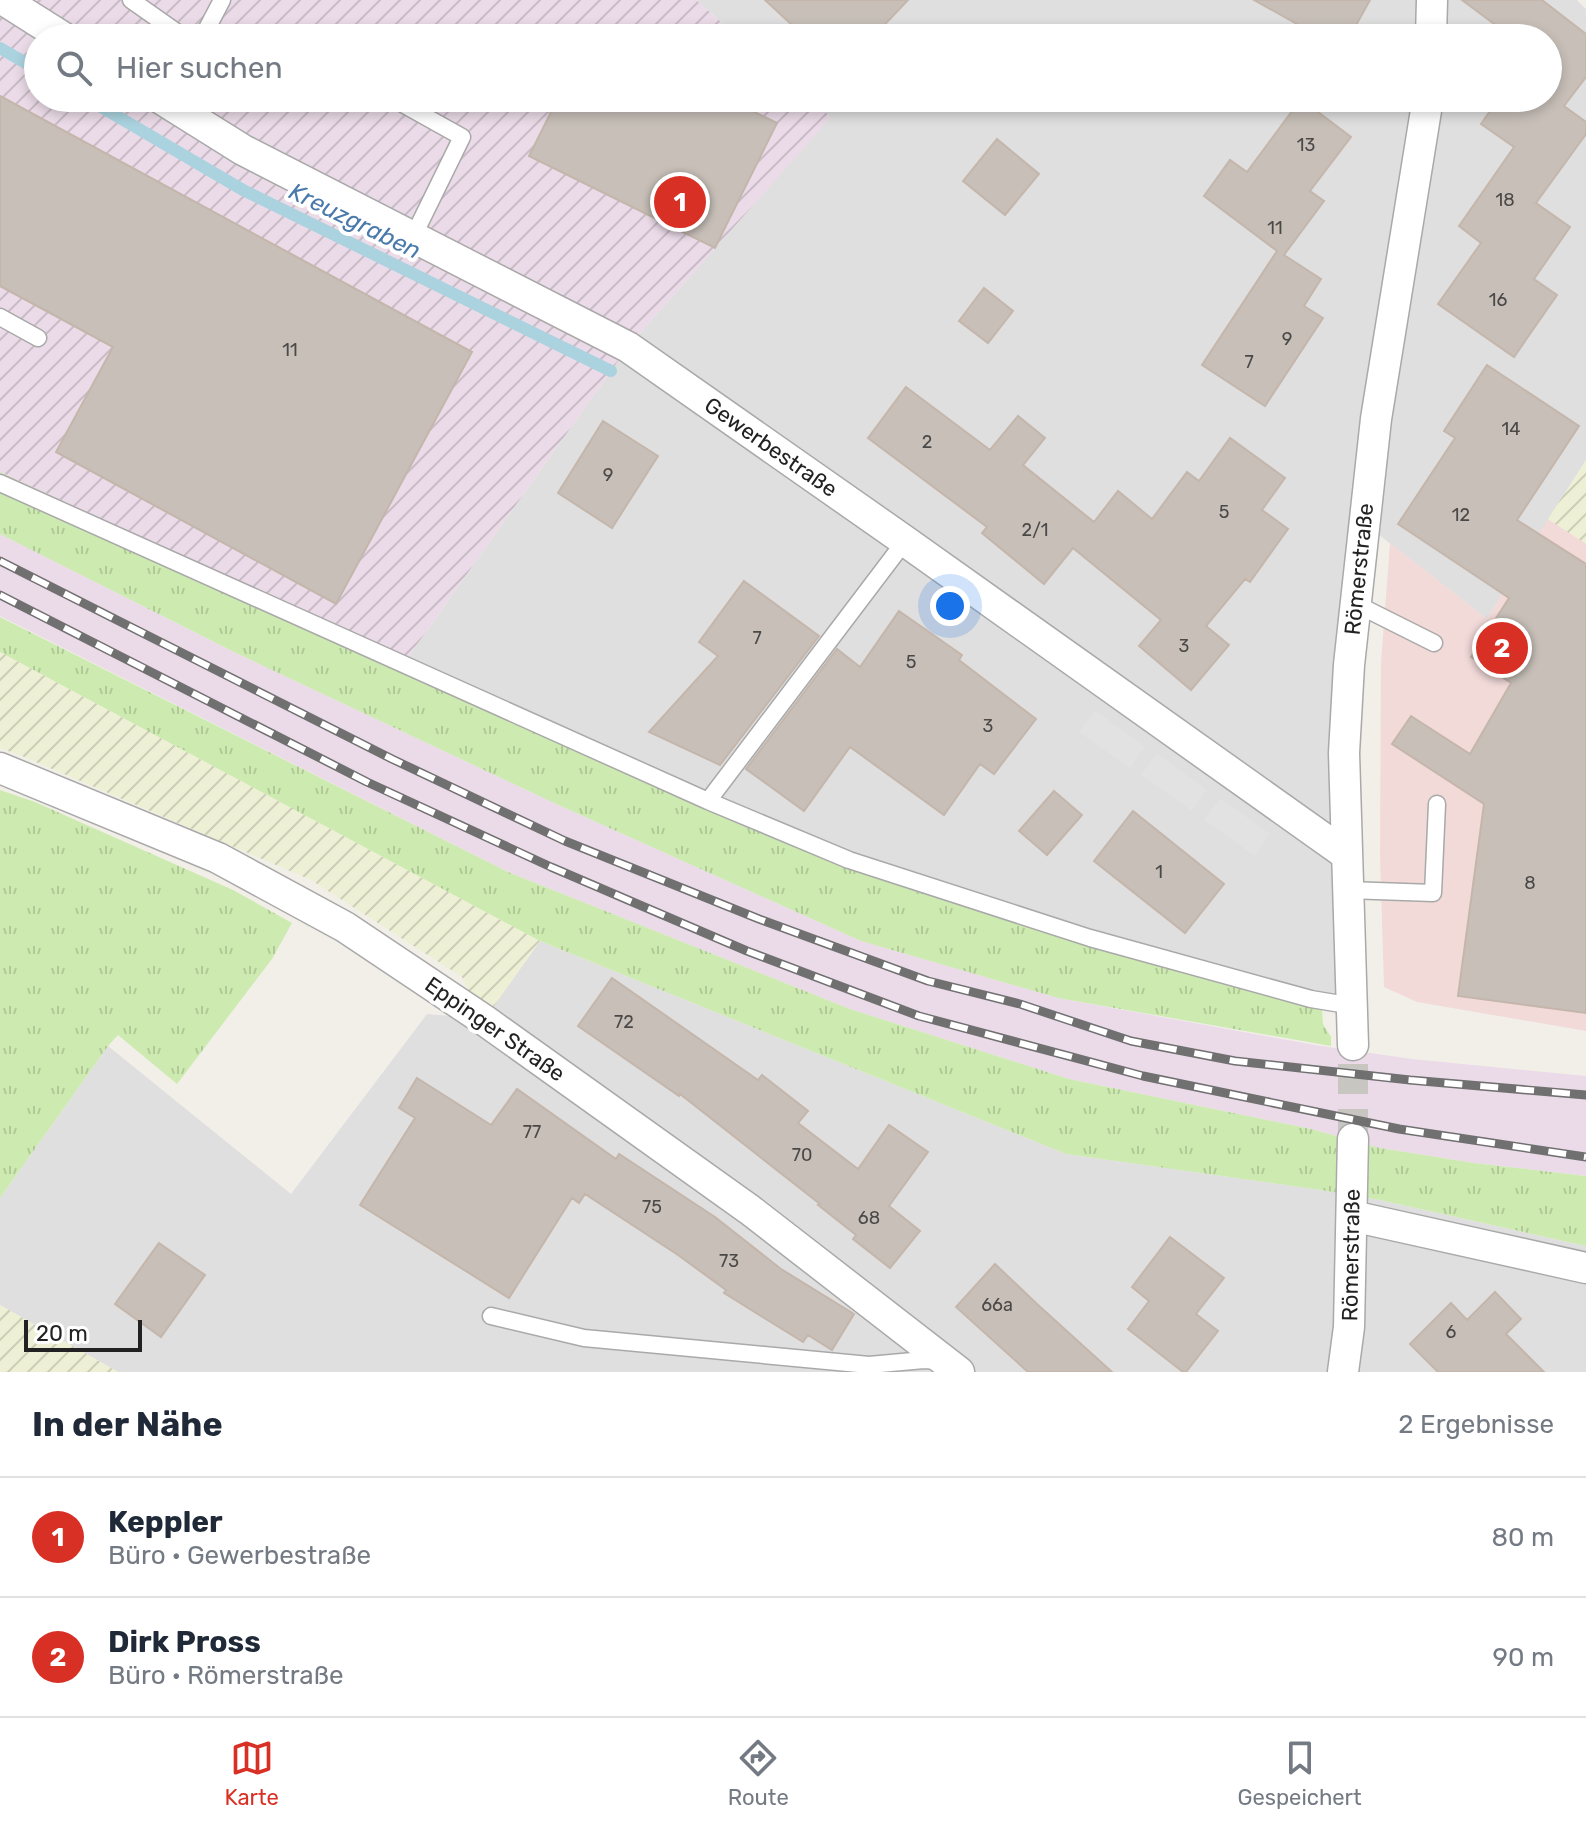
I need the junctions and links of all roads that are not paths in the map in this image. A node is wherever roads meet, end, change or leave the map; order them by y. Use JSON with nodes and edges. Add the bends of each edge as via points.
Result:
{"nodes":[{"id":1,"x":4,"y":0,"type":"edge"},
{"id":2,"x":131,"y":0,"type":"edge"},
{"id":3,"x":222,"y":0,"type":"edge"},
{"id":4,"x":1432,"y":0,"type":"edge"},
{"id":5,"x":42,"y":24,"type":"edge"},
{"id":6,"x":165,"y":24,"type":"edge"},
{"id":7,"x":209,"y":24,"type":"edge"},
{"id":8,"x":1431,"y":24,"type":"edge"},
{"id":9,"x":185,"y":112,"type":"edge"},
{"id":10,"x":417,"y":112,"type":"edge"},
{"id":11,"x":1426,"y":112,"type":"edge"},
{"id":12,"x":413,"y":237,"type":"junction"},
{"id":13,"x":0,"y":317,"type":"edge"},
{"id":14,"x":38,"y":338,"type":"dead end"},
{"id":15,"x":0,"y":483,"type":"edge"},
{"id":16,"x":905,"y":541,"type":"junction"},
{"id":17,"x":1356,"y":604,"type":"junction"},
{"id":18,"x":1434,"y":643,"type":"dead end"},
{"id":19,"x":0,"y":768,"type":"edge"},
{"id":20,"x":708,"y":801,"type":"junction"},
{"id":21,"x":1437,"y":804,"type":"dead end"},
{"id":22,"x":1347,"y":855,"type":"junction"},
{"id":23,"x":1348,"y":890,"type":"junction"},
{"id":24,"x":1353,"y":1006,"type":"junction"},
{"id":25,"x":1353,"y":1045,"type":"tunnel mouth"},
{"id":26,"x":1353,"y":1139,"type":"tunnel mouth"},
{"id":27,"x":1352,"y":1216,"type":"junction"},
{"id":28,"x":1586,"y":1268,"type":"edge"},
{"id":29,"x":491,"y":1316,"type":"dead end"},
{"id":30,"x":954,"y":1367,"type":"edge"},
{"id":31,"x":1343,"y":1372,"type":"edge"}],
"edges":[{"from":1,"to":5,"type":"street"},
{"from":2,"to":6,"type":"lane"},
{"from":3,"to":7,"type":"lane"},
{"from":4,"to":8,"type":"street"},
{"from":9,"to":12,"type":"street","name":"Gewerbestraße","via":[[243,150]]},
{"from":10,"to":12,"type":"lane","via":[[462,137]]},
{"from":11,"to":17,"type":"street","name":"Römerstraße","via":[[1376,419]]},
{"from":12,"to":16,"type":"street","name":"Gewerbestraße","via":[[628,347]]},
{"from":13,"to":14,"type":"lane"},
{"from":15,"to":20,"type":"lane"},
{"from":16,"to":20,"type":"lane"},
{"from":16,"to":22,"type":"street","name":"Gewerbestraße"},
{"from":17,"to":18,"type":"lane"},
{"from":17,"to":22,"type":"street","name":"Römerstraße","via":[[1344,753]]},
{"from":19,"to":30,"type":"street","name":"Eppinger Straße","via":[[218,858],[345,927],[750,1210]]},
{"from":20,"to":24,"type":"lane","via":[[849,860],[1090,938]]},
{"from":21,"to":23,"type":"lane","via":[[1433,893]]},
{"from":22,"to":23,"type":"street","name":"Römerstraße"},
{"from":23,"to":24,"type":"street","name":"Römerstraße"},
{"from":24,"to":25,"type":"street","name":"Römerstraße"},
{"from":26,"to":27,"type":"street","name":"Römerstraße"},
{"from":27,"to":28,"type":"street"},
{"from":27,"to":31,"type":"street","name":"Römerstraße"},
{"from":29,"to":30,"type":"lane","name":"Eppinger Straße","via":[[584,1338],[869,1365],[924,1360]]}]}
